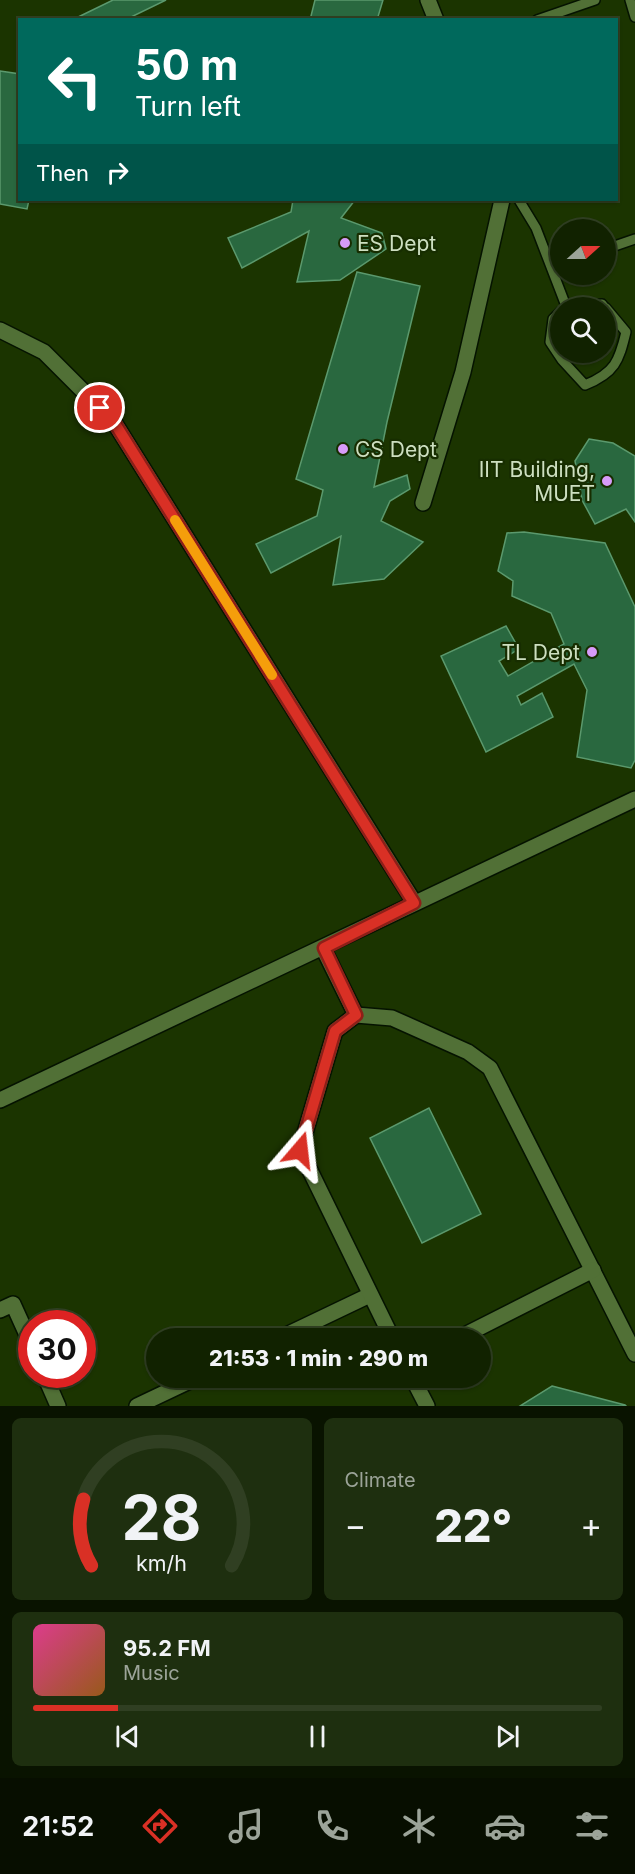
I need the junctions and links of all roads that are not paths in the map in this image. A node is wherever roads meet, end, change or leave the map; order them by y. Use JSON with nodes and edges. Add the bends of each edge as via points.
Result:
{"nodes":[{"id":1,"x":428,"y":0,"type":"edge"},
{"id":2,"x":595,"y":0,"type":"edge"},
{"id":3,"x":630,"y":0,"type":"edge"},
{"id":4,"x":635,"y":17,"type":"edge"},
{"id":5,"x":435,"y":18,"type":"edge"},
{"id":6,"x":543,"y":18,"type":"edge"},
{"id":7,"x":502,"y":201,"type":"edge"},
{"id":8,"x":520,"y":201,"type":"edge"},
{"id":9,"x":635,"y":239,"type":"edge"},
{"id":10,"x":616,"y":246,"type":"edge"},
{"id":11,"x":560,"y":297,"type":"edge"},
{"id":12,"x":616,"y":320,"type":"edge"},
{"id":13,"x":0,"y":330,"type":"edge"},
{"id":14,"x":616,"y":362,"type":"edge"},
{"id":15,"x":565,"y":363,"type":"edge"},
{"id":16,"x":616,"y":363,"type":"edge"},
{"id":17,"x":423,"y":503,"type":"dead end"},
{"id":18,"x":635,"y":799,"type":"edge"},
{"id":19,"x":414,"y":903,"type":"junction"},
{"id":20,"x":324,"y":948,"type":"junction"},
{"id":21,"x":356,"y":1015,"type":"junction"},
{"id":22,"x":0,"y":1100,"type":"edge"},
{"id":23,"x":593,"y":1270,"type":"junction"},
{"id":24,"x":370,"y":1295,"type":"junction"},
{"id":25,"x":0,"y":1310,"type":"edge"},
{"id":26,"x":18,"y":1315,"type":"edge"},
{"id":27,"x":301,"y":1328,"type":"edge"},
{"id":28,"x":387,"y":1328,"type":"edge"},
{"id":29,"x":479,"y":1328,"type":"edge"},
{"id":30,"x":635,"y":1354,"type":"edge"},
{"id":31,"x":50,"y":1388,"type":"edge"},
{"id":32,"x":175,"y":1388,"type":"edge"},
{"id":33,"x":418,"y":1388,"type":"edge"},
{"id":34,"x":58,"y":1406,"type":"edge"},
{"id":35,"x":137,"y":1406,"type":"edge"},
{"id":36,"x":427,"y":1406,"type":"edge"}],
"edges":[{"from":1,"to":5,"type":"street"},
{"from":2,"to":6,"type":"lane"},
{"from":3,"to":4,"type":"lane"},
{"from":7,"to":17,"type":"street","via":[[463,372]]},
{"from":8,"to":11,"type":"lane","via":[[536,228]]},
{"from":9,"to":10,"type":"lane"},
{"from":12,"to":14,"type":"lane","via":[[626,332]]},
{"from":13,"to":19,"type":"street","via":[[44,352],[114,422]]},
{"from":15,"to":16,"type":"lane","via":[[585,385],[610,372]]},
{"from":18,"to":19,"type":"street"},
{"from":19,"to":20,"type":"street"},
{"from":20,"to":21,"type":"street"},
{"from":20,"to":22,"type":"street"},
{"from":21,"to":23,"type":"street","via":[[392,1018],[468,1052],[490,1068]]},
{"from":21,"to":24,"type":"street","via":[[335,1031],[300,1150]]},
{"from":23,"to":29,"type":"street"},
{"from":23,"to":30,"type":"street"},
{"from":24,"to":27,"type":"street"},
{"from":24,"to":28,"type":"street"},
{"from":25,"to":26,"type":"street","via":[[13,1304]]},
{"from":31,"to":34,"type":"street"},
{"from":32,"to":35,"type":"street"},
{"from":33,"to":36,"type":"street"}]}
